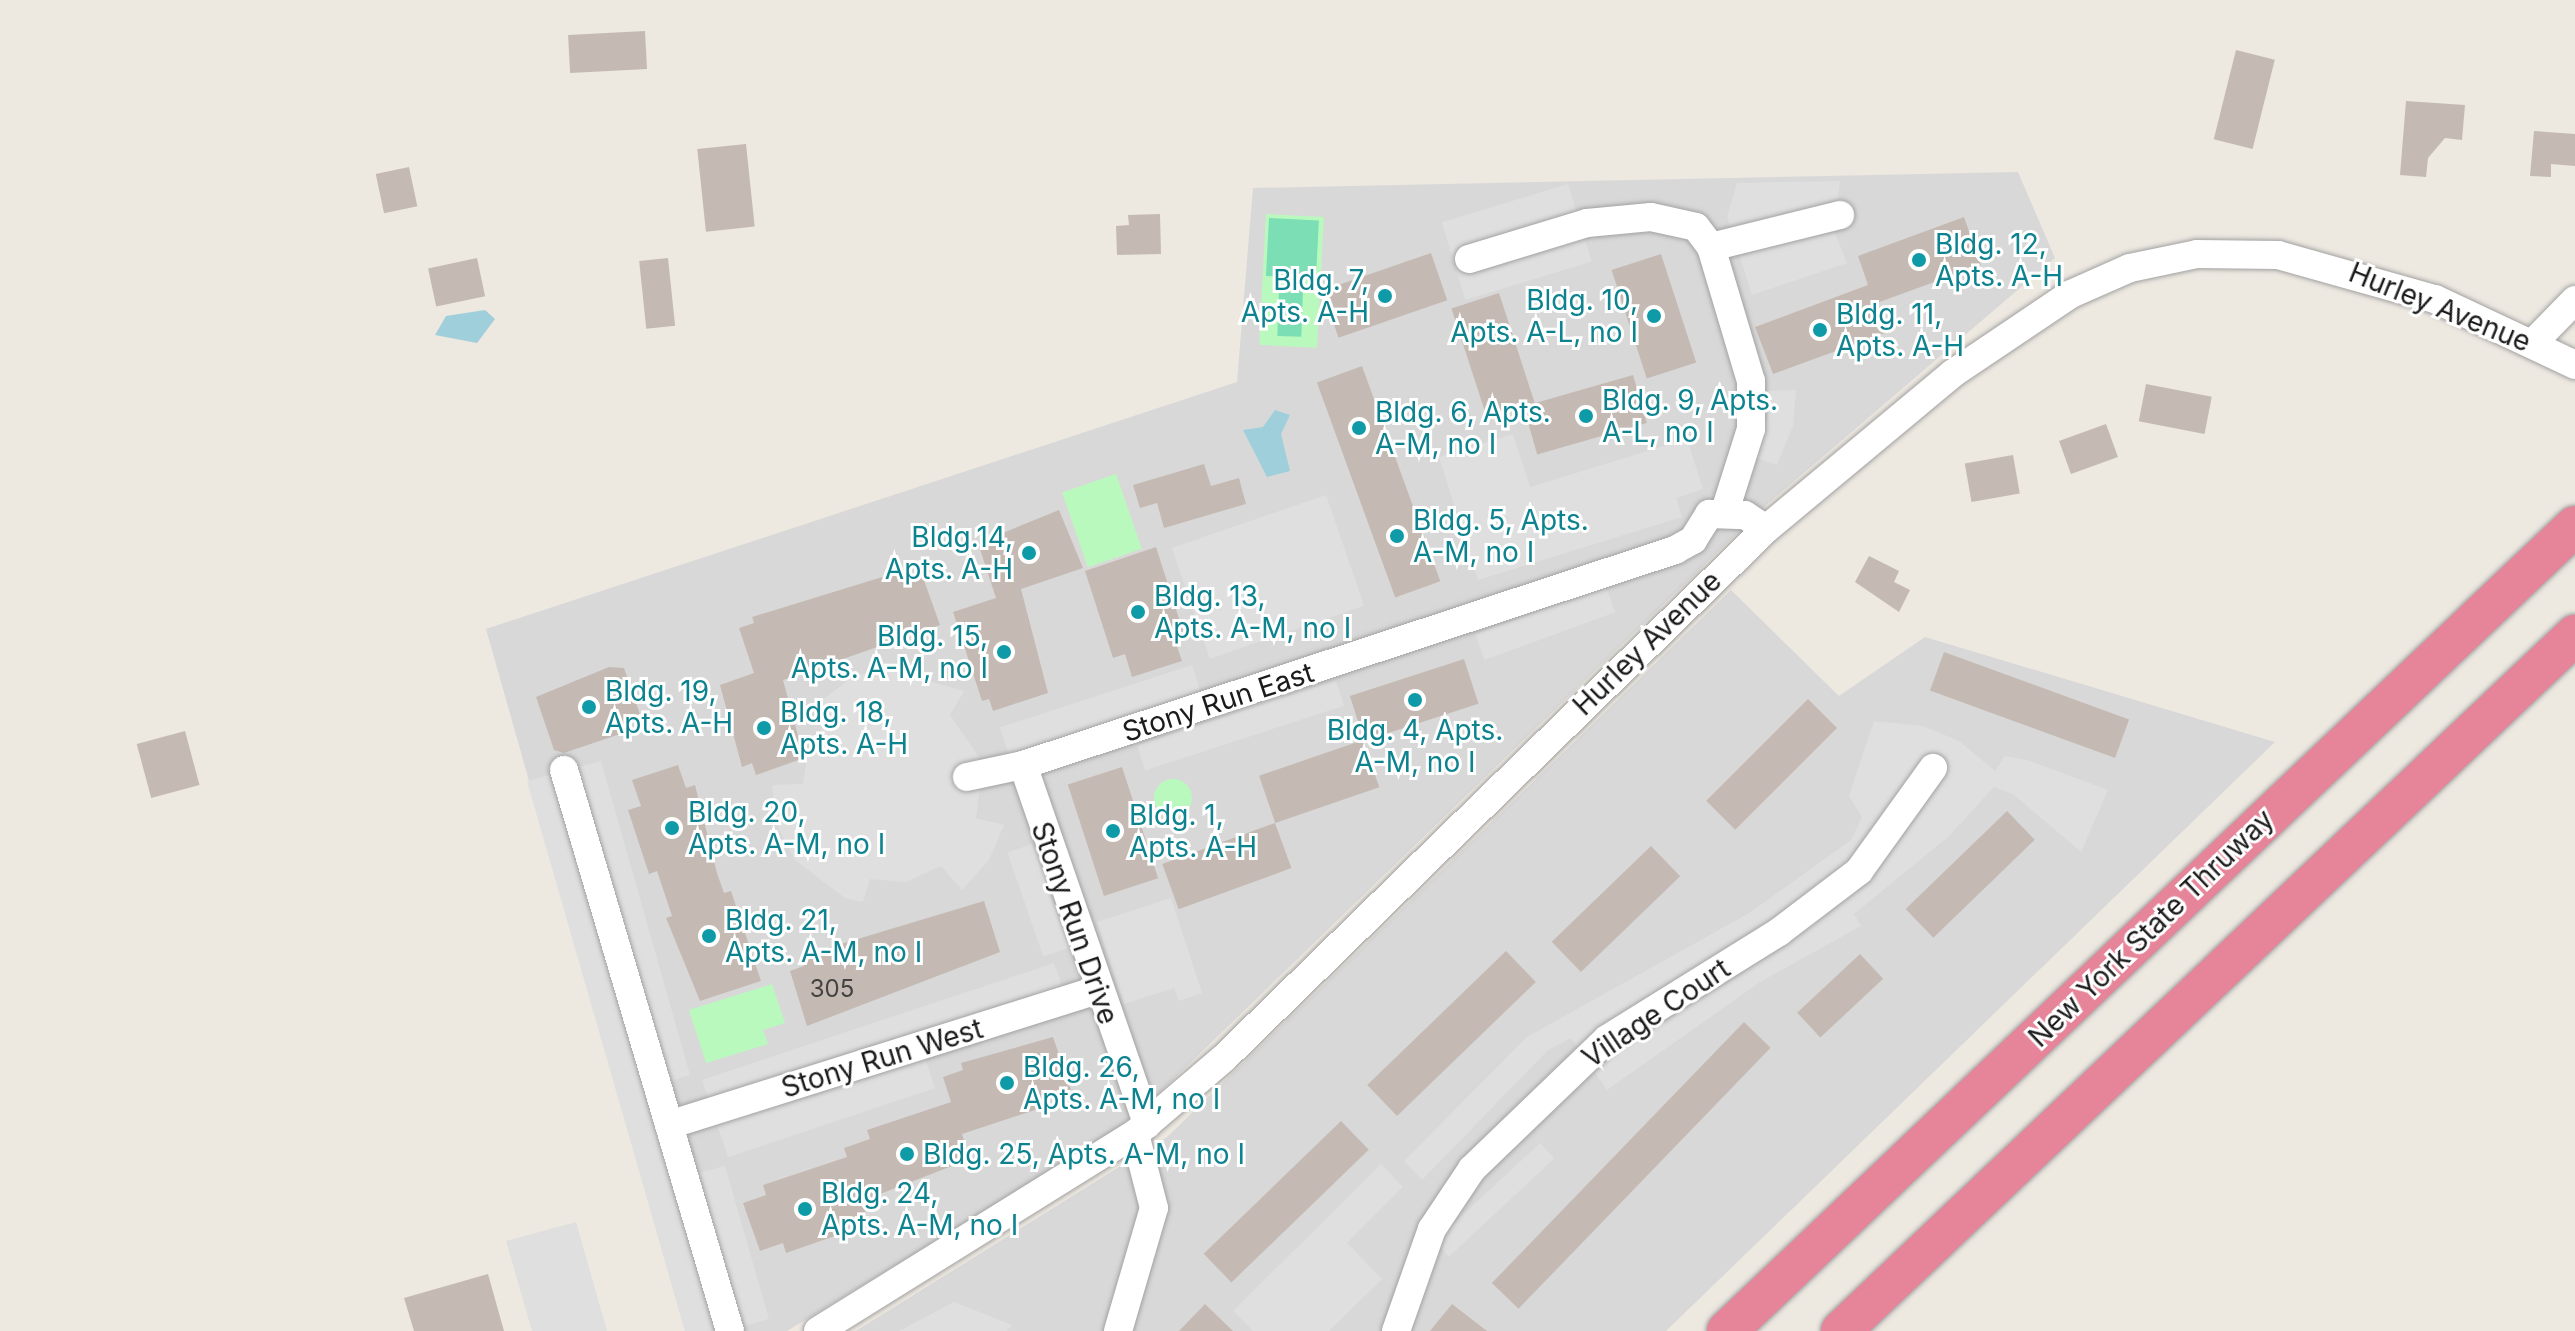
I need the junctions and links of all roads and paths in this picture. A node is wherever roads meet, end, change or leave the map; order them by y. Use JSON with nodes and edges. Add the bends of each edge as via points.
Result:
{"nodes":[{"id":1,"x":1840,"y":215,"type":"dead end"},
{"id":2,"x":1711,"y":247,"type":"junction"},
{"id":3,"x":1469,"y":259,"type":"dead end"},
{"id":4,"x":2575,"y":300,"type":"edge"},
{"id":5,"x":2533,"y":343,"type":"junction"},
{"id":6,"x":2575,"y":365,"type":"edge"},
{"id":7,"x":1725,"y":511,"type":"junction"},
{"id":8,"x":2575,"y":526,"type":"edge"},
{"id":9,"x":1766,"y":529,"type":"junction"},
{"id":10,"x":1693,"y":540,"type":"junction"},
{"id":11,"x":1727,"y":564,"type":"junction"},
{"id":12,"x":2575,"y":635,"type":"edge"},
{"id":13,"x":1023,"y":765,"type":"junction"},
{"id":14,"x":1933,"y":768,"type":"dead end"},
{"id":15,"x":564,"y":770,"type":"dead end"},
{"id":16,"x":967,"y":777,"type":"dead end"},
{"id":17,"x":1096,"y":990,"type":"junction"},
{"id":18,"x":669,"y":1125,"type":"junction"},
{"id":19,"x":1141,"y":1129,"type":"junction"},
{"id":20,"x":730,"y":1331,"type":"edge"},
{"id":21,"x":818,"y":1331,"type":"edge"},
{"id":22,"x":1118,"y":1331,"type":"edge"},
{"id":23,"x":1396,"y":1331,"type":"edge"},
{"id":24,"x":1727,"y":1331,"type":"edge"},
{"id":25,"x":1841,"y":1331,"type":"edge"}],
"edges":[{"from":1,"to":2,"type":"street"},
{"from":2,"to":3,"type":"street","via":[[1696,227],[1651,217],[1587,223]]},
{"from":2,"to":7,"type":"street","via":[[1751,381],[1751,429]]},
{"from":4,"to":5,"type":"street"},
{"from":5,"to":6,"type":"street","name":"Hurley Avenue"},
{"from":5,"to":9,"type":"street","name":"Hurley Avenue","via":[[2380,279],[2293,258],[2197,254],[2130,268],[2071,294],[1952,374]]},
{"from":7,"to":9,"type":"street"},
{"from":7,"to":10,"type":"street","name":"Stony Run East","via":[[1709,514]]},
{"from":8,"to":24,"type":"highway","name":"New York State Thruway"},
{"from":9,"to":11,"type":"street","name":"Hurley Avenue"},
{"from":10,"to":11,"type":"street"},
{"from":10,"to":13,"type":"street","name":"Stony Run East"},
{"from":11,"to":19,"type":"street","name":"Hurley Avenue","via":[[1224,1058]]},
{"from":12,"to":25,"type":"highway"},
{"from":13,"to":16,"type":"street","name":"Stony Run East"},
{"from":13,"to":17,"type":"street","name":"Stony Run Drive"},
{"from":14,"to":23,"type":"street","name":"Village Court","via":[[1859,871],[1779,932],[1607,1039],[1472,1169],[1432,1229]]},
{"from":15,"to":18,"type":"street"},
{"from":17,"to":18,"type":"street","name":"Stony Run West"},
{"from":17,"to":19,"type":"street","name":"Stony Run Drive"},
{"from":18,"to":20,"type":"street"},
{"from":19,"to":21,"type":"street","name":"Hurley Avenue"},
{"from":19,"to":22,"type":"street","via":[[1154,1208]]}]}
